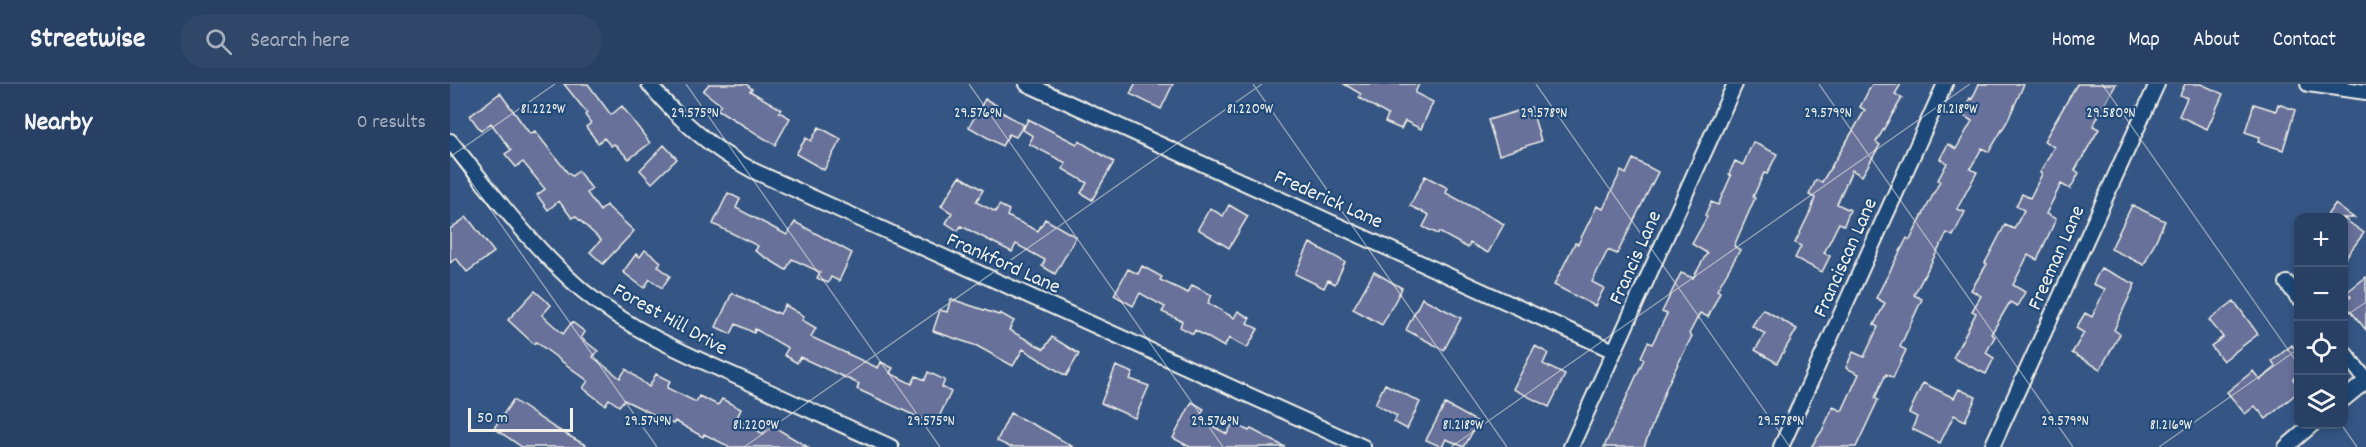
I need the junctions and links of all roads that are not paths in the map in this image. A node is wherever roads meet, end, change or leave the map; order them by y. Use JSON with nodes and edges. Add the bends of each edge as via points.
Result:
{"nodes":[{"id":1,"x":649,"y":84,"type":"edge"},
{"id":2,"x":1027,"y":84,"type":"edge"},
{"id":3,"x":1735,"y":84,"type":"edge"},
{"id":4,"x":1945,"y":84,"type":"edge"},
{"id":5,"x":2157,"y":84,"type":"edge"},
{"id":6,"x":2308,"y":84,"type":"edge"},
{"id":7,"x":2366,"y":92,"type":"edge"},
{"id":8,"x":450,"y":141,"type":"edge"},
{"id":9,"x":2287,"y":283,"type":"dead end"},
{"id":10,"x":2294,"y":293,"type":"edge"},
{"id":11,"x":1614,"y":351,"type":"junction"},
{"id":12,"x":2348,"y":358,"type":"edge"},
{"id":13,"x":2366,"y":380,"type":"edge"},
{"id":14,"x":2348,"y":395,"type":"edge"},
{"id":15,"x":2307,"y":429,"type":"edge"},
{"id":16,"x":891,"y":447,"type":"edge"},
{"id":17,"x":1363,"y":447,"type":"edge"},
{"id":18,"x":1571,"y":447,"type":"edge"},
{"id":19,"x":1780,"y":447,"type":"edge"},
{"id":20,"x":1992,"y":447,"type":"edge"},
{"id":21,"x":2286,"y":447,"type":"edge"}],
"edges":[{"from":1,"to":17,"type":"street","name":"Frankford Lane","via":[[698,135],[754,171]]},
{"from":2,"to":11,"type":"street","name":"Frederick Lane"},
{"from":3,"to":11,"type":"street","name":"Francis Lane"},
{"from":4,"to":19,"type":"street","name":"Franciscan Lane"},
{"from":5,"to":20,"type":"street","name":"Freeman Lane"},
{"from":6,"to":7,"type":"street"},
{"from":8,"to":16,"type":"street","name":"Forest Hill Drive","via":[[545,255],[611,312],[689,355]]},
{"from":9,"to":10,"type":"street"},
{"from":11,"to":18,"type":"street","name":"Francis Lane"},
{"from":12,"to":13,"type":"street"},
{"from":13,"to":14,"type":"street"},
{"from":15,"to":21,"type":"street"}]}
